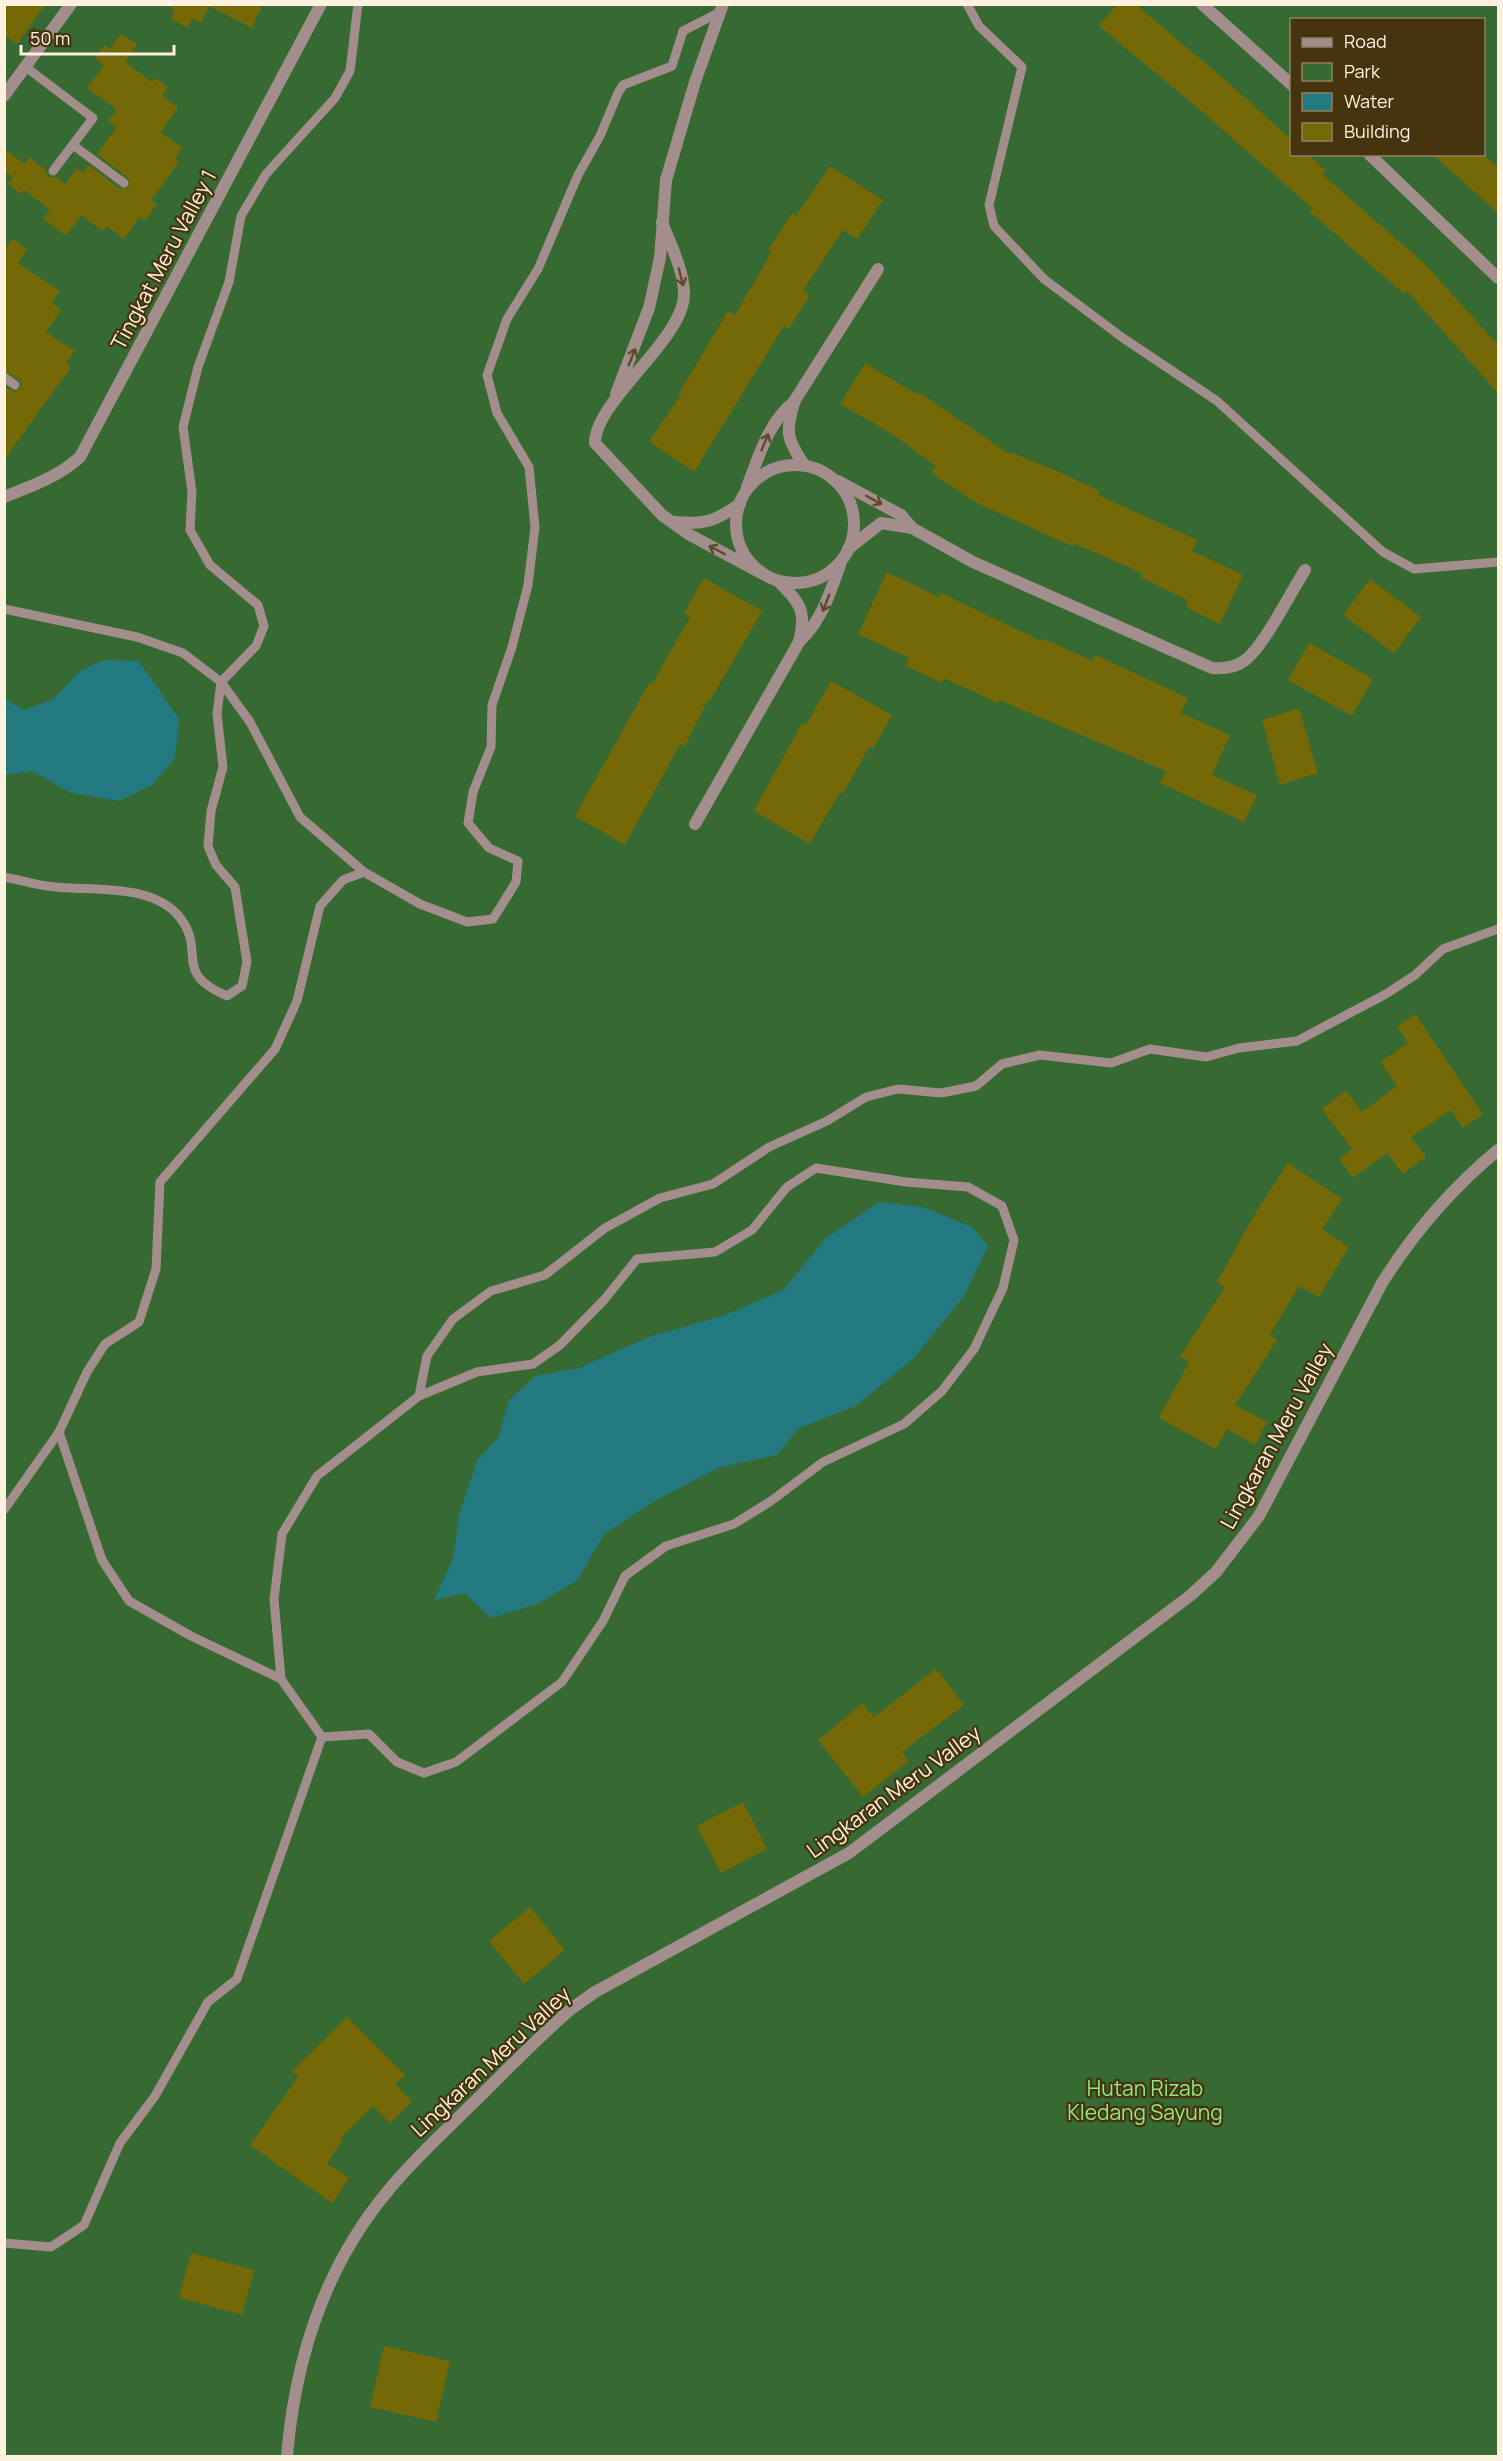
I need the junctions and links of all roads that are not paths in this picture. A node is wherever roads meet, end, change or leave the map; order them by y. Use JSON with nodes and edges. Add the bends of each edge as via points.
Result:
{"nodes":[{"id":1,"x":71,"y":4,"type":"edge"},
{"id":2,"x":321,"y":4,"type":"edge"},
{"id":3,"x":358,"y":4,"type":"edge"},
{"id":4,"x":966,"y":4,"type":"edge"},
{"id":5,"x":1202,"y":4,"type":"edge"},
{"id":6,"x":722,"y":8,"type":"edge"},
{"id":7,"x":27,"y":68,"type":"junction"},
{"id":8,"x":1290,"y":83,"type":"edge"},
{"id":9,"x":4,"y":96,"type":"edge"},
{"id":10,"x":73,"y":145,"type":"junction"},
{"id":11,"x":1372,"y":156,"type":"edge"},
{"id":12,"x":53,"y":171,"type":"dead end"},
{"id":13,"x":124,"y":183,"type":"dead end"},
{"id":14,"x":662,"y":222,"type":"junction"},
{"id":15,"x":879,"y":270,"type":"dead end"},
{"id":16,"x":1498,"y":278,"type":"edge"},
{"id":17,"x":4,"y":377,"type":"edge"},
{"id":18,"x":15,"y":385,"type":"dead end"},
{"id":19,"x":795,"y":400,"type":"junction"},
{"id":20,"x":609,"y":410,"type":"junction"},
{"id":21,"x":805,"y":466,"type":"junction"},
{"id":22,"x":831,"y":477,"type":"junction"},
{"id":23,"x":746,"y":491,"type":"junction"},
{"id":24,"x":4,"y":496,"type":"edge"},
{"id":25,"x":740,"y":504,"type":"junction"},
{"id":26,"x":674,"y":522,"type":"junction"},
{"id":27,"x":912,"y":528,"type":"junction"},
{"id":28,"x":846,"y":553,"type":"junction"},
{"id":29,"x":1498,"y":562,"type":"edge"},
{"id":30,"x":1305,"y":570,"type":"dead end"},
{"id":31,"x":763,"y":574,"type":"junction"},
{"id":32,"x":778,"y":581,"type":"junction"},
{"id":33,"x":4,"y":609,"type":"edge"},
{"id":34,"x":799,"y":642,"type":"junction"},
{"id":35,"x":220,"y":682,"type":"junction"},
{"id":36,"x":695,"y":824,"type":"dead end"},
{"id":37,"x":364,"y":872,"type":"junction"},
{"id":38,"x":4,"y":877,"type":"edge"},
{"id":39,"x":1498,"y":929,"type":"edge"},
{"id":40,"x":1498,"y":1150,"type":"edge"},
{"id":41,"x":419,"y":1396,"type":"junction"},
{"id":42,"x":59,"y":1432,"type":"junction"},
{"id":43,"x":4,"y":1510,"type":"edge"},
{"id":44,"x":281,"y":1679,"type":"junction"},
{"id":45,"x":322,"y":1737,"type":"junction"},
{"id":46,"x":4,"y":2243,"type":"edge"},
{"id":47,"x":287,"y":2457,"type":"edge"}],
"edges":[{"from":1,"to":7,"type":"street"},
{"from":2,"to":24,"type":"street","name":"Tingkat Meru Valley 1","via":[[80,457],[65,470]]},
{"from":3,"to":35,"type":"lane","via":[[350,71],[336,98],[266,174],[241,216],[229,282],[198,367],[183,427],[192,492],[190,530],[210,565],[258,605],[264,626],[256,646]]},
{"from":4,"to":29,"type":"lane","via":[[980,26],[1022,67],[989,204],[994,226],[1044,279],[1217,401],[1383,552],[1414,569]]},
{"from":5,"to":8,"type":"street"},
{"from":6,"to":14,"type":"street","via":[[679,133],[666,180]]},
{"from":6,"to":37,"type":"lane","via":[[683,31],[672,66],[623,85],[578,175],[538,269],[507,319],[488,375],[497,413],[530,467],[536,527],[528,585],[492,705],[490,747],[473,792],[468,823],[489,848],[518,861],[516,882],[493,918],[467,922],[420,904]]},
{"from":7,"to":9,"type":"street"},
{"from":7,"to":10,"type":"lane","via":[[93,118]]},
{"from":10,"to":12,"type":"lane"},
{"from":10,"to":13,"type":"lane"},
{"from":11,"to":16,"type":"street"},
{"from":20,"to":14,"type":"street","one_way":true,"via":[[657,281]]},
{"from":14,"to":20,"type":"street","one_way":true,"via":[[683,284],[684,302],[657,347]]},
{"from":15,"to":19,"type":"street"},
{"from":17,"to":18,"type":"lane"},
{"from":19,"to":21,"type":"street","via":[[788,439]]},
{"from":23,"to":19,"type":"street","one_way":true,"via":[[766,436],[783,410]]},
{"from":20,"to":26,"type":"street","via":[[597,431],[597,448]]},
{"from":21,"to":22,"type":"street"},
{"from":21,"to":23,"type":"street","via":[[788,465],[772,470]]},
{"from":22,"to":27,"type":"street","one_way":true,"via":[[901,515]]},
{"from":22,"to":28,"type":"street","via":[[842,488],[851,510],[853,533]]},
{"from":23,"to":25,"type":"street"},
{"from":25,"to":26,"type":"street","via":[[716,521]]},
{"from":25,"to":31,"type":"street","via":[[737,535],[751,564]]},
{"from":31,"to":26,"type":"street","one_way":true,"via":[[690,535]]},
{"from":27,"to":28,"type":"street","via":[[881,523]]},
{"from":27,"to":30,"type":"street","via":[[973,562],[1212,668],[1234,666],[1256,649]]},
{"from":28,"to":32,"type":"street","via":[[821,577],[807,582]]},
{"from":28,"to":34,"type":"street","one_way":true,"via":[[822,613]]},
{"from":31,"to":32,"type":"street"},
{"from":32,"to":34,"type":"street","via":[[801,608],[803,627]]},
{"from":33,"to":35,"type":"lane","via":[[137,637],[183,653]]},
{"from":34,"to":36,"type":"street"},
{"from":35,"to":37,"type":"lane","via":[[250,722],[300,817]]},
{"from":35,"to":38,"type":"lane","via":[[217,714],[222,767],[211,811],[208,846],[216,865],[235,887],[247,962],[242,986],[227,996],[207,987],[193,969],[191,942],[181,918],[157,900],[129,891],[53,887]]},
{"from":37,"to":42,"type":"lane","via":[[343,880],[320,906],[297,1001],[275,1049],[160,1182],[156,1269],[140,1322],[105,1344]]},
{"from":39,"to":41,"type":"lane","via":[[1443,949],[1395,988],[1297,1041],[1239,1048],[1206,1057],[1150,1049],[1111,1063],[1040,1055],[1002,1064],[976,1086],[941,1093],[898,1089],[866,1097],[827,1121],[769,1148],[712,1184],[660,1198],[614,1223],[544,1275],[491,1291],[453,1318],[427,1356]]},
{"from":40,"to":47,"type":"street","name":"Lingkaran Meru Valley","via":[[1427,1218],[1404,1248],[1259,1516],[1216,1572],[1182,1602],[849,1853],[595,1992],[571,2009],[406,2169],[363,2226],[319,2305],[297,2383]]},
{"from":41,"to":44,"type":"lane","via":[[317,1476],[282,1534],[274,1599]]},
{"from":41,"to":45,"type":"lane","via":[[477,1372],[533,1364],[560,1345],[590,1315],[637,1259],[715,1252],[752,1230],[787,1187],[816,1168],[968,1187],[1002,1206],[1014,1240],[999,1298],[974,1349],[942,1392],[904,1424],[823,1462],[734,1524],[666,1546],[625,1576],[603,1621],[562,1682],[456,1762],[424,1773],[397,1762],[369,1734]]},
{"from":42,"to":43,"type":"lane"},
{"from":42,"to":44,"type":"lane","via":[[102,1560],[129,1601]]},
{"from":44,"to":45,"type":"lane"},
{"from":45,"to":46,"type":"lane","via":[[237,1979],[208,2002],[155,2096],[120,2143],[84,2225],[51,2247]]}]}
